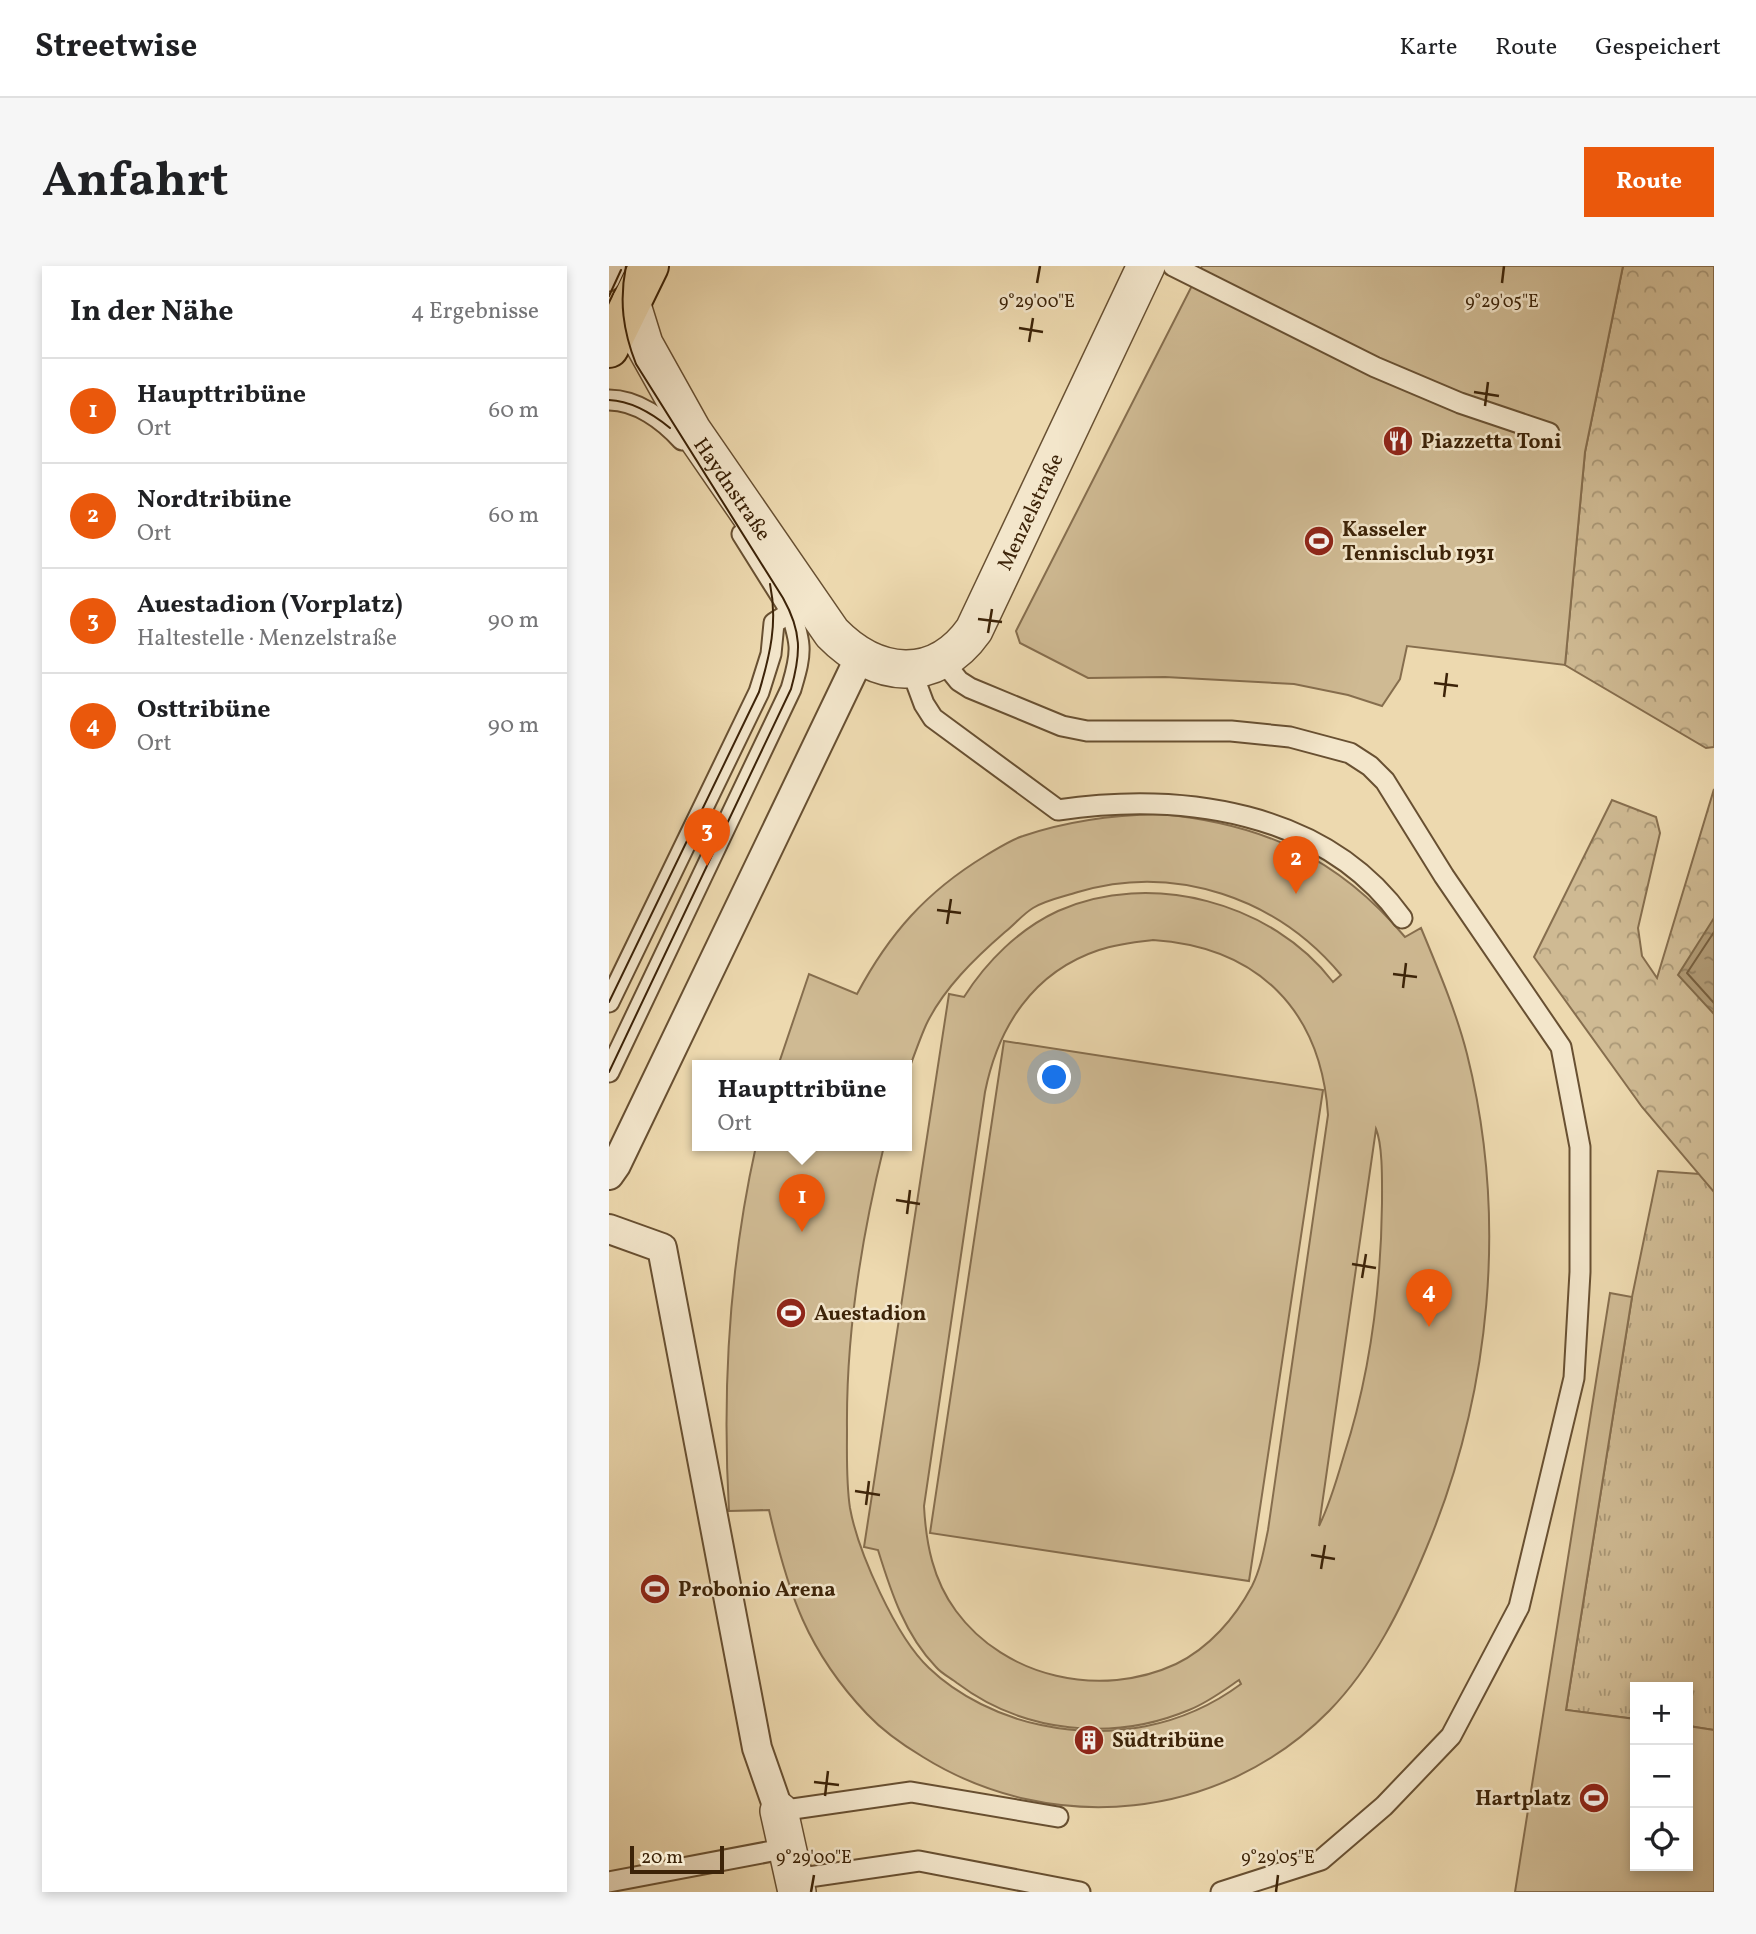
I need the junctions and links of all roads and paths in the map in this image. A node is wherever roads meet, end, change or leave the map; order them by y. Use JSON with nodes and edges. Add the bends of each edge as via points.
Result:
{"nodes":[{"id":1,"x":616,"y":266,"type":"edge"},
{"id":2,"x":649,"y":266,"type":"edge"},
{"id":3,"x":1146,"y":266,"type":"edge"},
{"id":4,"x":1173,"y":266,"type":"edge"},
{"id":5,"x":620,"y":303,"type":"edge"},
{"id":6,"x":609,"y":400,"type":"edge"},
{"id":7,"x":1549,"y":433,"type":"dead end"},
{"id":8,"x":687,"y":435,"type":"junction"},
{"id":9,"x":763,"y":566,"type":"junction"},
{"id":10,"x":793,"y":596,"type":"junction"},
{"id":11,"x":774,"y":623,"type":"junction"},
{"id":12,"x":858,"y":662,"type":"junction"},
{"id":13,"x":926,"y":665,"type":"junction"},
{"id":14,"x":1402,"y":918,"type":"dead end"},
{"id":15,"x":609,"y":1002,"type":"edge"},
{"id":16,"x":609,"y":1072,"type":"edge"},
{"id":17,"x":611,"y":1167,"type":"edge"},
{"id":18,"x":609,"y":1229,"type":"edge"},
{"id":19,"x":779,"y":1811,"type":"junction"},
{"id":20,"x":1058,"y":1817,"type":"dead end"},
{"id":21,"x":793,"y":1873,"type":"edge"},
{"id":22,"x":609,"y":1882,"type":"edge"},
{"id":23,"x":1080,"y":1892,"type":"edge"},
{"id":24,"x":1221,"y":1892,"type":"edge"}],
"edges":[{"from":1,"to":5,"type":"lane"},
{"from":2,"to":5,"type":"main road"},
{"from":3,"to":13,"type":"street","name":"Menzelstraße","via":[[974,630],[955,651]]},
{"from":4,"to":7,"type":"lane","via":[[1375,367],[1460,403]]},
{"from":5,"to":8,"type":"street","name":"Haydnstraße"},
{"from":6,"to":8,"type":"lane","via":[[644,410]]},
{"from":8,"to":9,"type":"lane"},
{"from":8,"to":10,"type":"street","name":"Haydnstraße"},
{"from":9,"to":10,"type":"lane"},
{"from":9,"to":11,"type":"lane"},
{"from":10,"to":11,"type":"lane"},
{"from":10,"to":12,"type":"street","name":"Haydnstraße"},
{"from":10,"to":16,"type":"lane","via":[[799,647],[791,689]]},
{"from":11,"to":15,"type":"lane","via":[[771,654],[759,692]]},
{"from":12,"to":13,"type":"street","via":[[898,670]]},
{"from":12,"to":17,"type":"street"},
{"from":13,"to":14,"type":"lane","via":[[924,704],[933,718],[1058,810],[1167,803],[1266,821],[1349,864]]},
{"from":13,"to":24,"type":"lane","via":[[970,688],[1087,732],[1231,732],[1290,737],[1350,754],[1370,766],[1561,1047],[1580,1147],[1574,1378],[1519,1608],[1451,1736],[1384,1806],[1321,1860]]},
{"from":18,"to":19,"type":"street","via":[[662,1248],[757,1748]]},
{"from":19,"to":20,"type":"lane","via":[[911,1792]]},
{"from":19,"to":21,"type":"street"},
{"from":21,"to":22,"type":"lane"},
{"from":21,"to":23,"type":"lane","via":[[919,1861]]}]}
